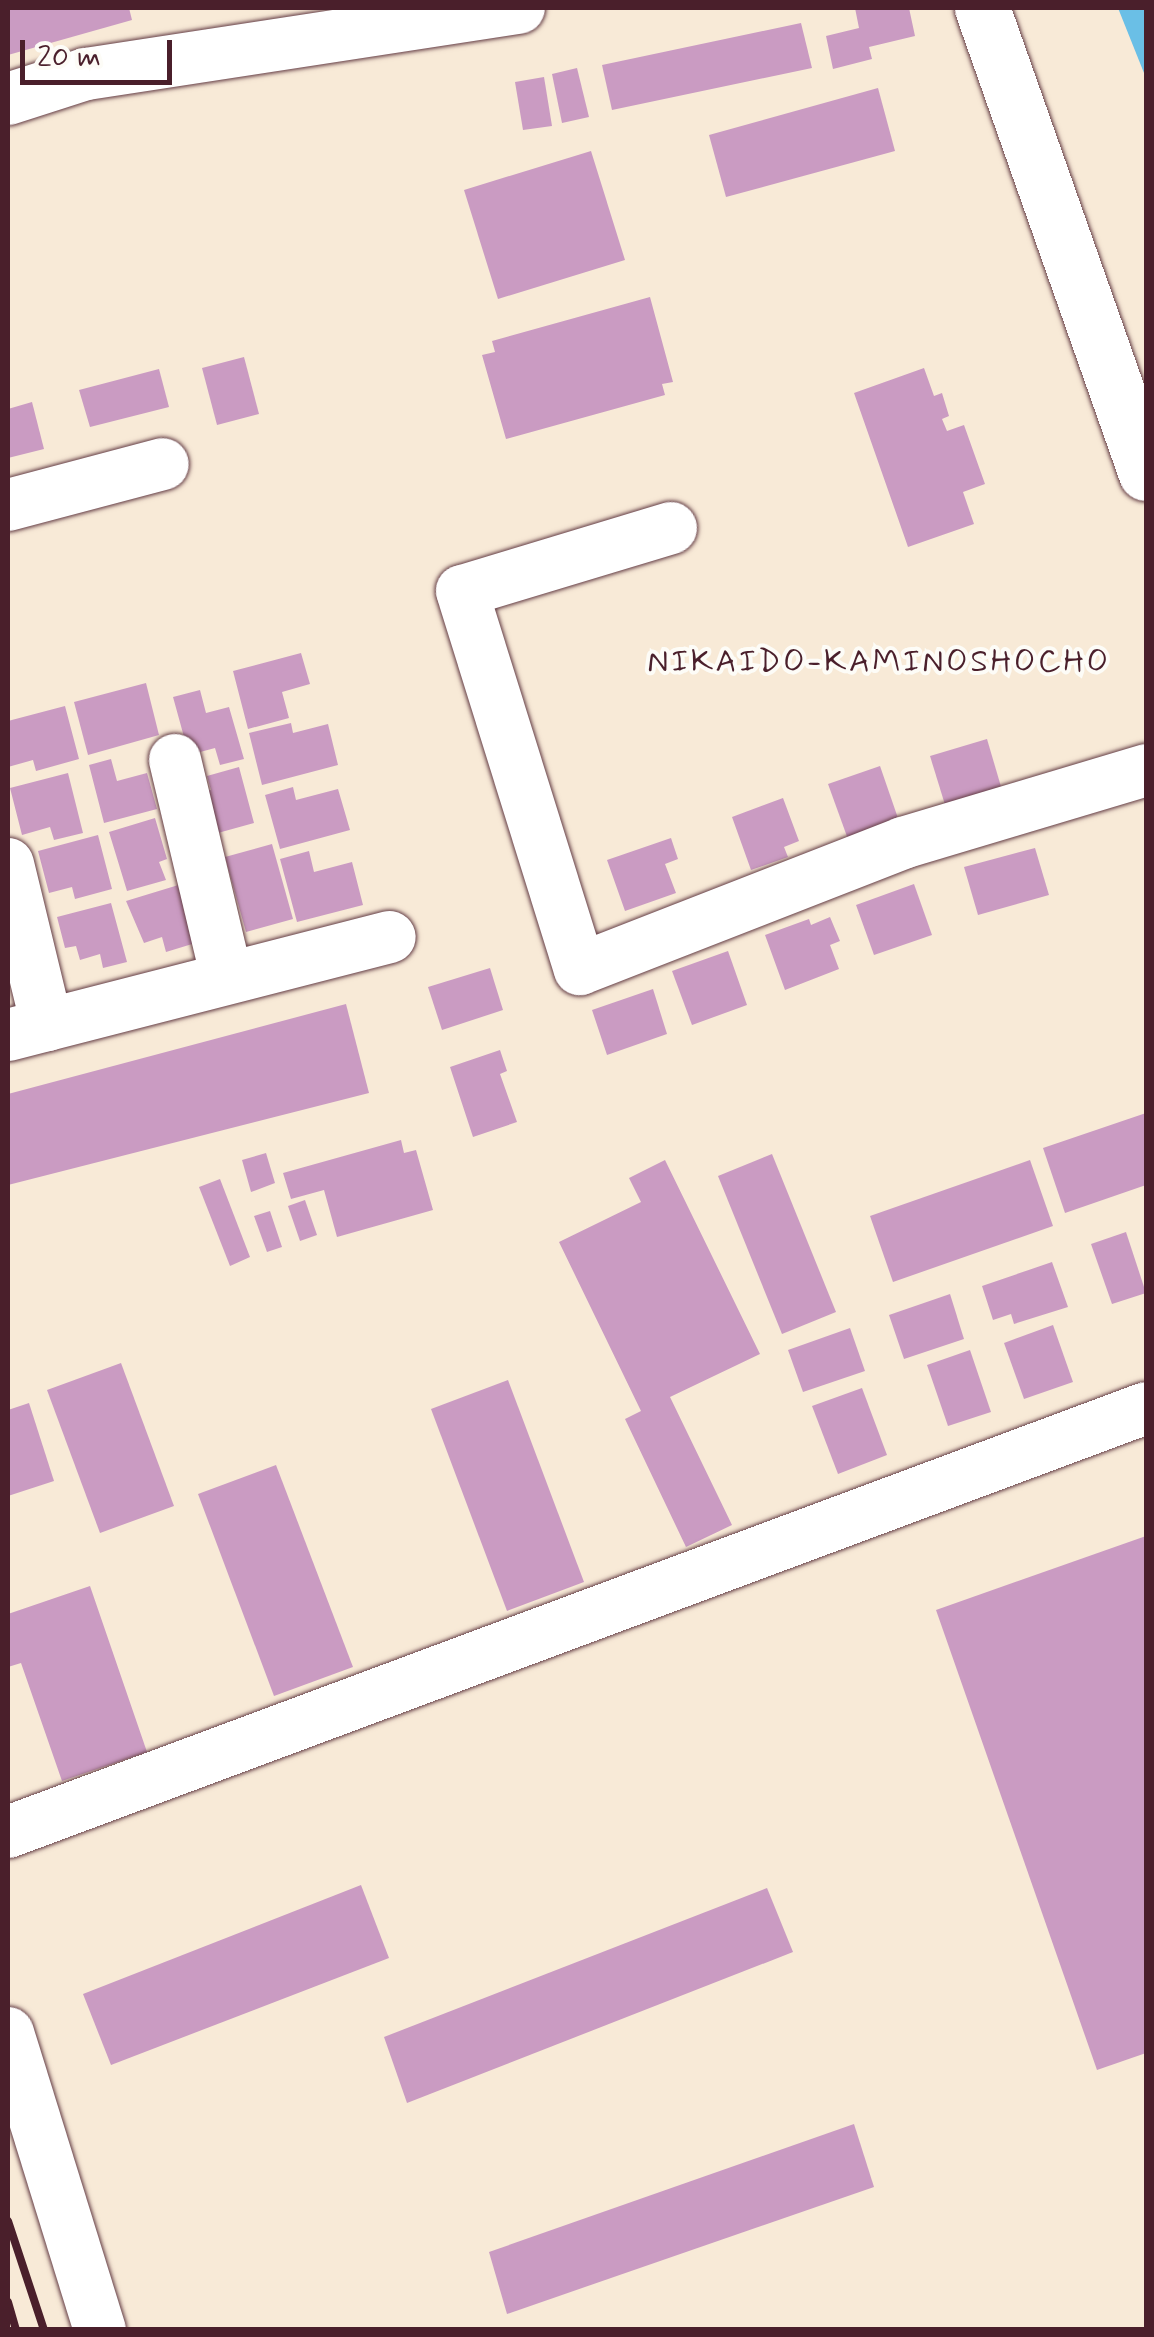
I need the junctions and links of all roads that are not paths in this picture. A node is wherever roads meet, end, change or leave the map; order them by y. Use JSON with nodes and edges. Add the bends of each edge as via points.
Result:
{"nodes":[{"id":1,"x":519,"y":8,"type":"edge"},
{"id":2,"x":982,"y":8,"type":"edge"},
{"id":3,"x":8,"y":99,"type":"edge"},
{"id":4,"x":162,"y":464,"type":"dead end"},
{"id":5,"x":1146,"y":473,"type":"edge"},
{"id":6,"x":8,"y":505,"type":"edge"},
{"id":7,"x":671,"y":528,"type":"dead end"},
{"id":8,"x":175,"y":760,"type":"dead end"},
{"id":9,"x":1146,"y":770,"type":"edge"},
{"id":10,"x":8,"y":864,"type":"edge"},
{"id":11,"x":390,"y":936,"type":"dead end"},
{"id":12,"x":226,"y":978,"type":"junction"},
{"id":13,"x":28,"y":1030,"type":"edge"},
{"id":14,"x":1146,"y":1408,"type":"edge"},
{"id":15,"x":8,"y":1832,"type":"edge"},
{"id":16,"x":8,"y":2033,"type":"edge"},
{"id":17,"x":100,"y":2330,"type":"edge"}],
"edges":[{"from":1,"to":3,"type":"street","via":[[86,74]]},
{"from":2,"to":5,"type":"street"},
{"from":4,"to":6,"type":"street"},
{"from":7,"to":9,"type":"street","via":[[462,592],[580,969],[903,843]]},
{"from":8,"to":12,"type":"street"},
{"from":10,"to":13,"type":"street"},
{"from":11,"to":12,"type":"street"},
{"from":12,"to":13,"type":"street"},
{"from":14,"to":15,"type":"street"},
{"from":16,"to":17,"type":"street"}]}
